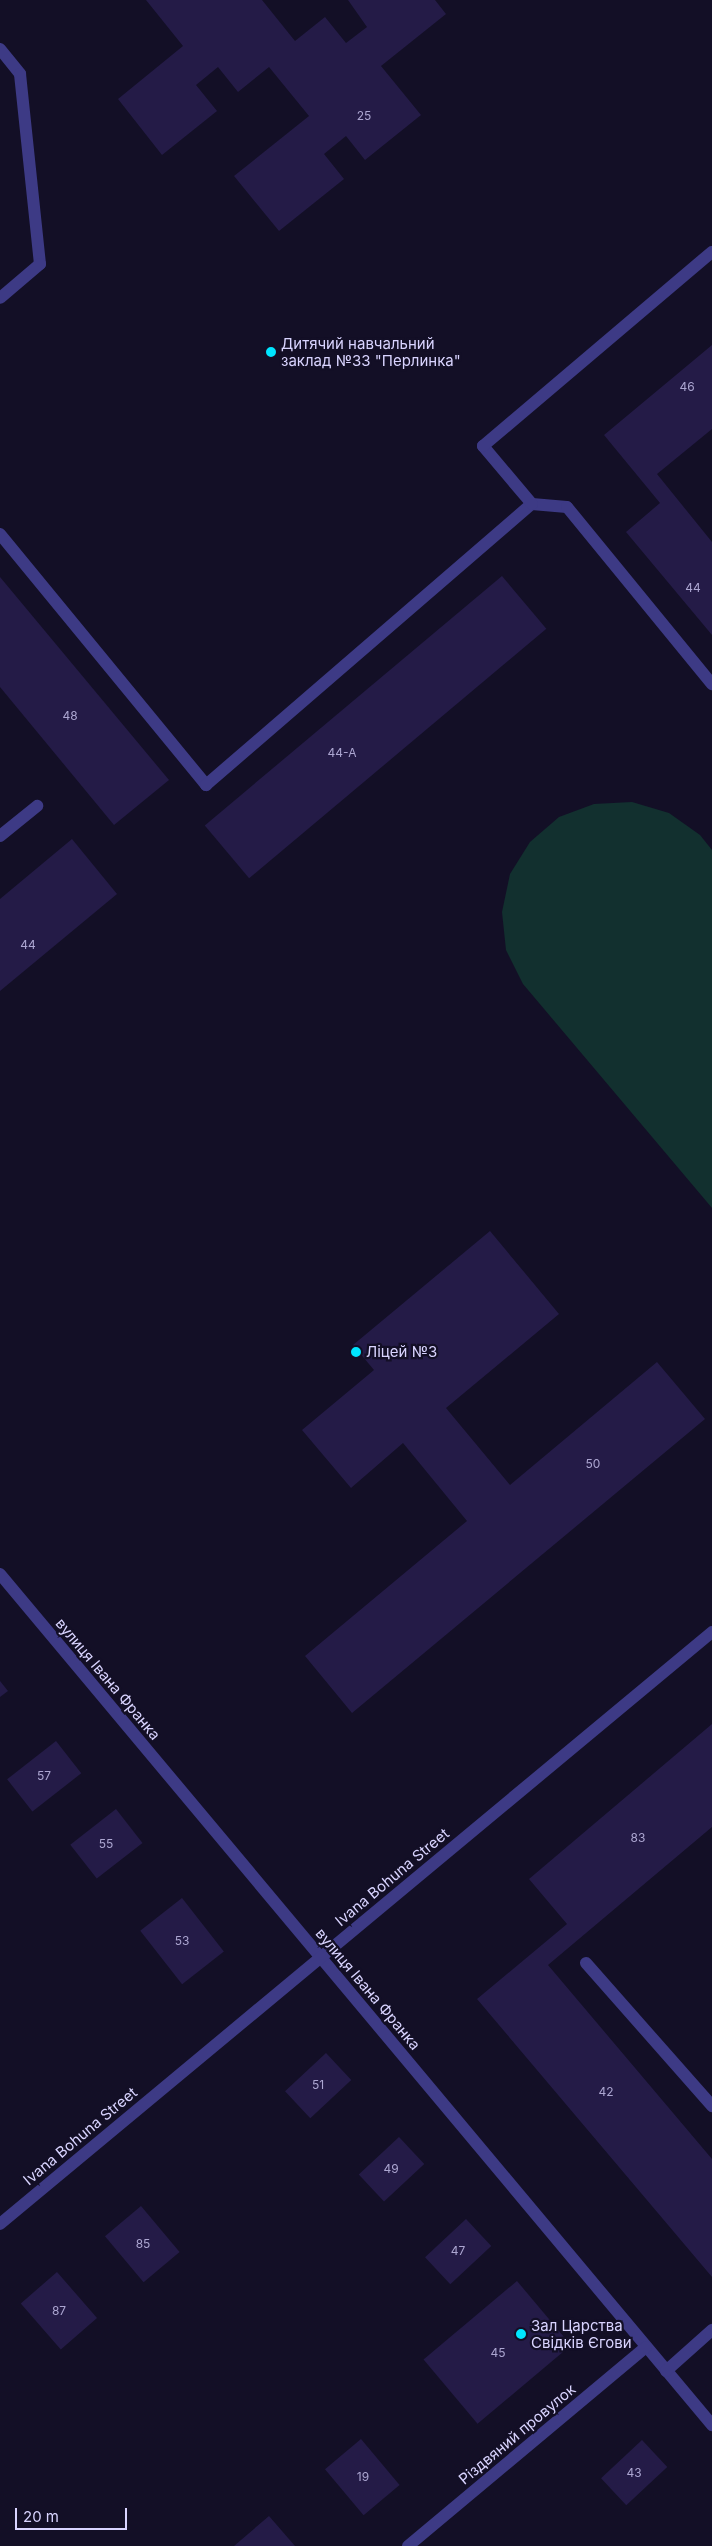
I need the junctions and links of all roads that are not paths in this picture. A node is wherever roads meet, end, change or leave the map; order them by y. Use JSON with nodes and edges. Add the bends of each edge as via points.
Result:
{"nodes":[{"id":1,"x":0,"y":49,"type":"edge"},
{"id":2,"x":712,"y":252,"type":"edge"},
{"id":3,"x":0,"y":298,"type":"edge"},
{"id":4,"x":532,"y":504,"type":"junction"},
{"id":5,"x":0,"y":534,"type":"edge"},
{"id":6,"x":712,"y":684,"type":"edge"},
{"id":7,"x":37,"y":806,"type":"dead end"},
{"id":8,"x":0,"y":836,"type":"edge"},
{"id":9,"x":0,"y":1574,"type":"edge"},
{"id":10,"x":712,"y":1632,"type":"edge"},
{"id":11,"x":321,"y":1958,"type":"junction"},
{"id":12,"x":586,"y":1963,"type":"dead end"},
{"id":13,"x":712,"y":2106,"type":"edge"},
{"id":14,"x":0,"y":2224,"type":"edge"},
{"id":15,"x":712,"y":2330,"type":"edge"},
{"id":16,"x":646,"y":2347,"type":"junction"},
{"id":17,"x":666,"y":2370,"type":"junction"},
{"id":18,"x":712,"y":2425,"type":"edge"},
{"id":19,"x":408,"y":2546,"type":"edge"}],
"edges":[{"from":1,"to":3,"type":"street","via":[[20,74],[40,264]]},
{"from":2,"to":4,"type":"street","via":[[483,446]]},
{"from":4,"to":5,"type":"street","via":[[206,785]]},
{"from":4,"to":6,"type":"street","via":[[567,507]]},
{"from":7,"to":8,"type":"street"},
{"from":9,"to":11,"type":"street","name":"вулиця Івана Франка"},
{"from":10,"to":11,"type":"street","name":"Ivana Bohuna Street"},
{"from":11,"to":14,"type":"street","name":"Ivana Bohuna Street"},
{"from":11,"to":16,"type":"street","name":"вулиця Івана Франка"},
{"from":12,"to":13,"type":"street"},
{"from":15,"to":17,"type":"street"},
{"from":16,"to":17,"type":"street","name":"вулиця Івана Франка"},
{"from":16,"to":19,"type":"street","name":"Різдвяний провулок"},
{"from":17,"to":18,"type":"street","name":"вулиця Івана Франка"}]}
